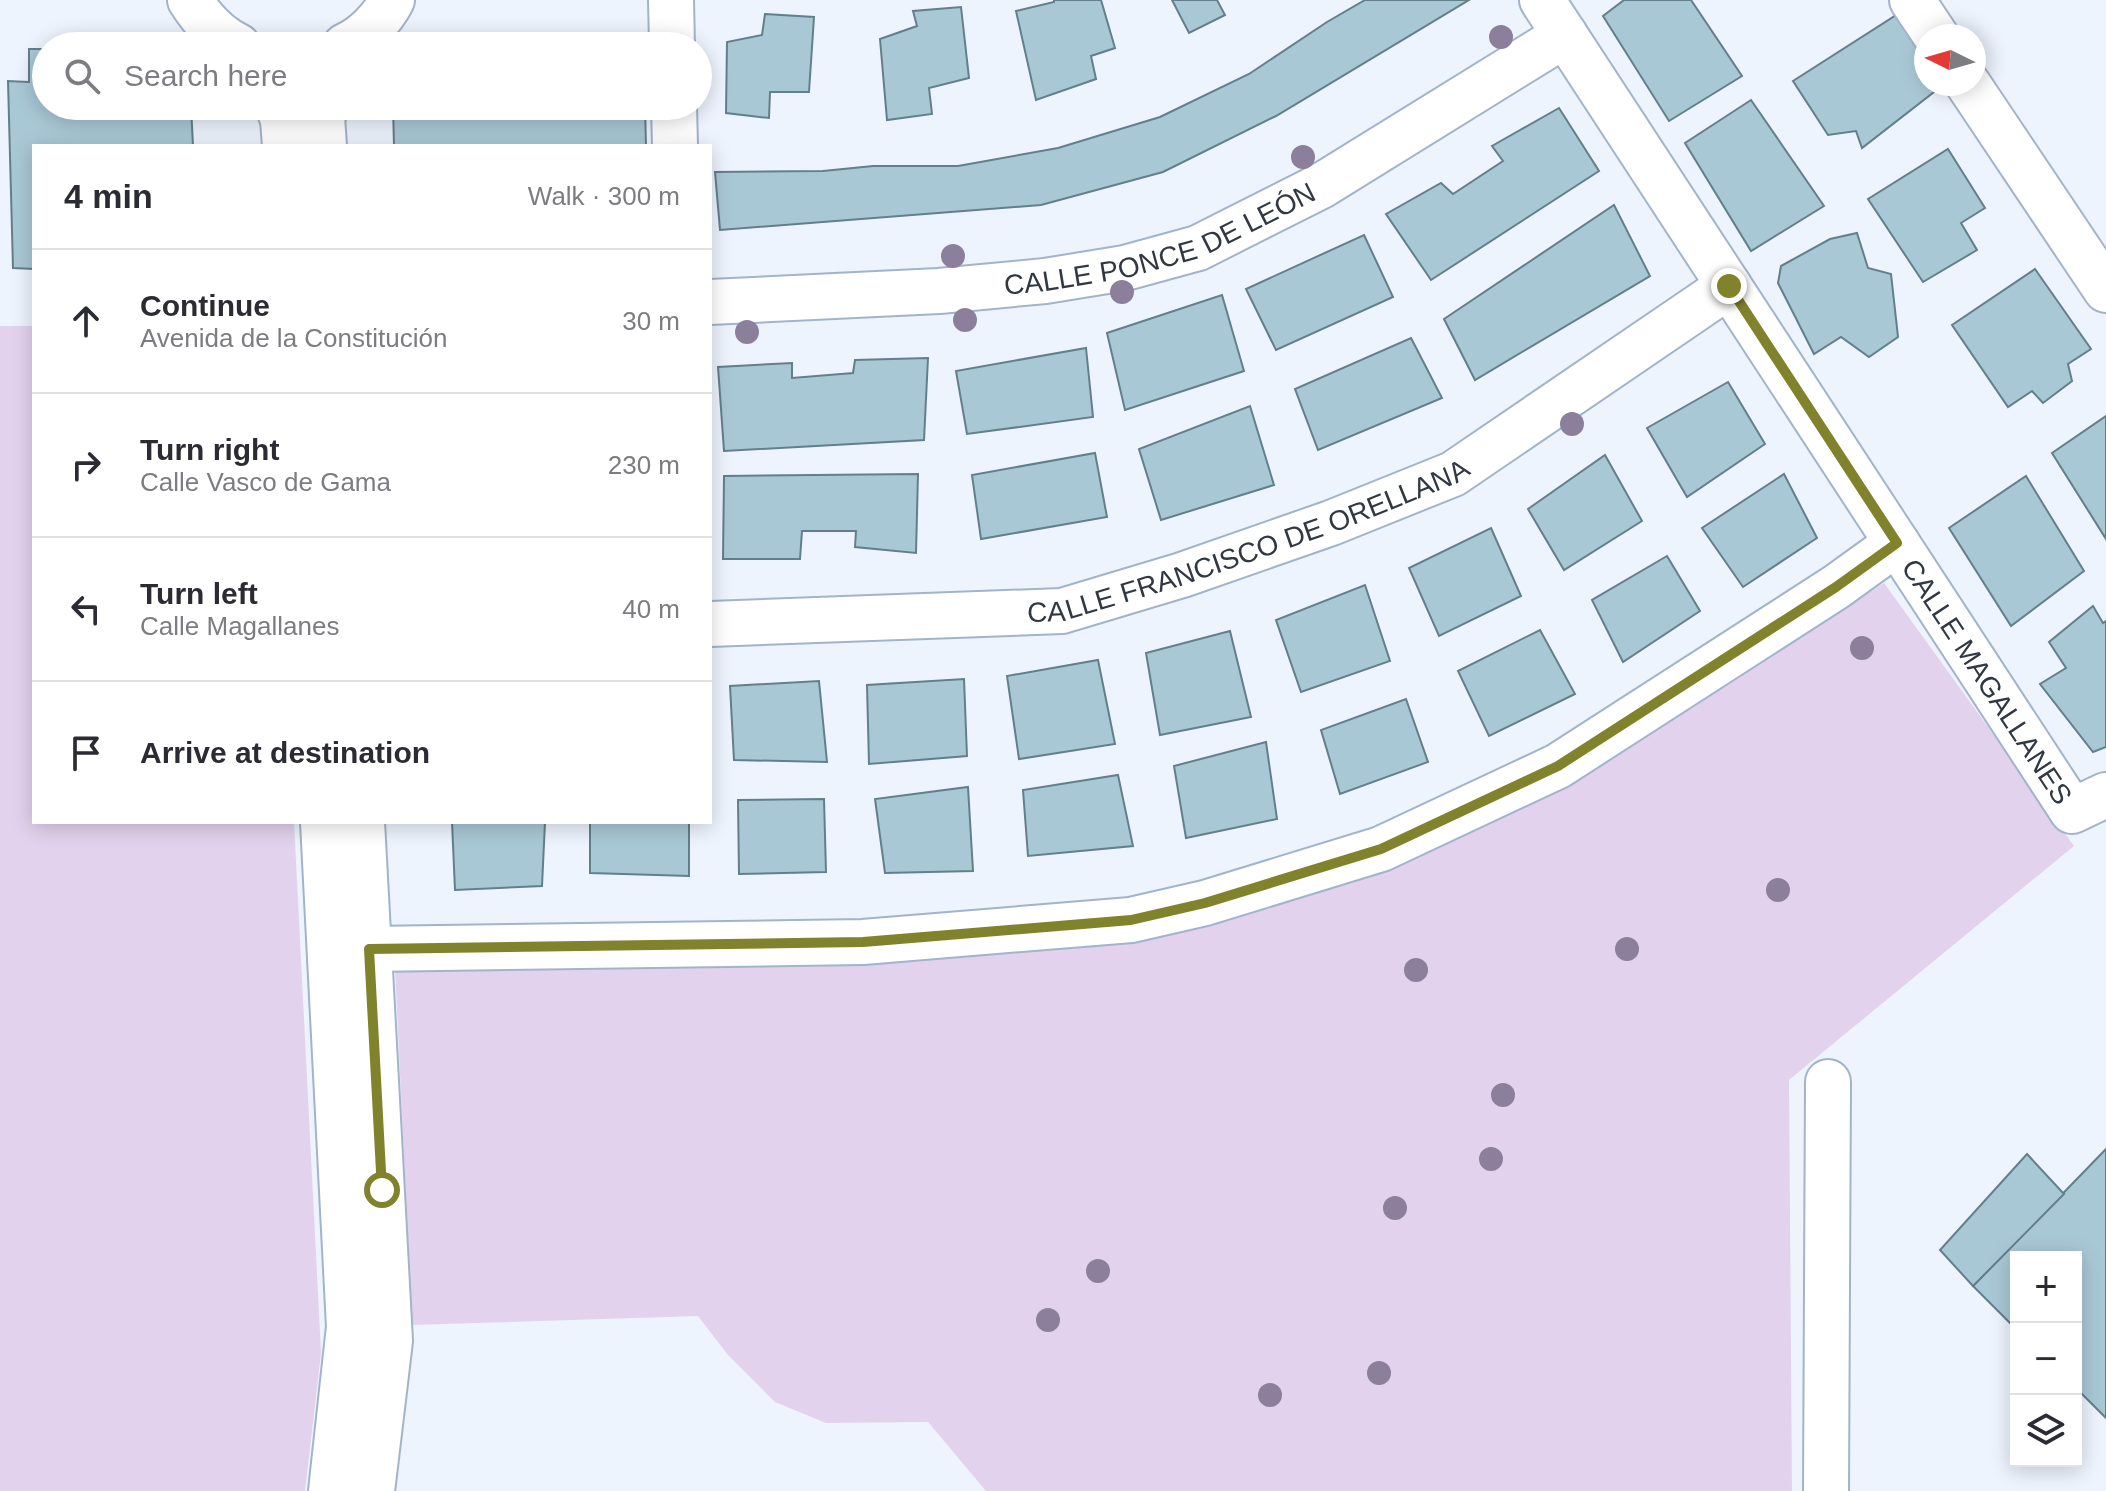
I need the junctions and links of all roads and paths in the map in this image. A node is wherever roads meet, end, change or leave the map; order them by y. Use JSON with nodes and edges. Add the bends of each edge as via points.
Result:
{"nodes":[{"id":1,"x":190,"y":0,"type":"edge"},
{"id":2,"x":392,"y":0,"type":"edge"},
{"id":3,"x":671,"y":0,"type":"edge"},
{"id":4,"x":1912,"y":0,"type":"edge"},
{"id":5,"x":1553,"y":18,"type":"edge"},
{"id":6,"x":1928,"y":24,"type":"edge"},
{"id":7,"x":216,"y":32,"type":"edge"},
{"id":8,"x":365,"y":32,"type":"edge"},
{"id":9,"x":672,"y":32,"type":"edge"},
{"id":10,"x":1976,"y":96,"type":"edge"},
{"id":11,"x":283,"y":120,"type":"edge"},
{"id":12,"x":322,"y":120,"type":"edge"},
{"id":13,"x":674,"y":120,"type":"edge"},
{"id":14,"x":285,"y":144,"type":"edge"},
{"id":15,"x":324,"y":144,"type":"edge"},
{"id":16,"x":675,"y":144,"type":"edge"},
{"id":17,"x":1729,"y":286,"type":"junction"},
{"id":18,"x":2106,"y":290,"type":"edge"},
{"id":19,"x":712,"y":302,"type":"edge"},
{"id":20,"x":1897,"y":543,"type":"junction"},
{"id":21,"x":712,"y":624,"type":"edge"},
{"id":22,"x":2106,"y":795,"type":"edge"},
{"id":23,"x":323,"y":824,"type":"edge"},
{"id":24,"x":362,"y":824,"type":"edge"},
{"id":25,"x":369,"y":949,"type":"junction"},
{"id":26,"x":1828,"y":1082,"type":"dead end"},
{"id":27,"x":331,"y":1491,"type":"edge"},
{"id":28,"x":372,"y":1491,"type":"edge"},
{"id":29,"x":1826,"y":1491,"type":"edge"}],
"edges":[{"from":1,"to":7,"type":"street"},
{"from":2,"to":8,"type":"street"},
{"from":3,"to":9,"type":"street"},
{"from":4,"to":6,"type":"street"},
{"from":5,"to":17,"type":"street","name":"CALLE MAGALLANES"},
{"from":5,"to":19,"type":"street","name":"CALLE PONCE DE LEÓN","via":[[1321,186],[1198,248],[1125,268],[1045,281]]},
{"from":10,"to":18,"type":"street"},
{"from":11,"to":14,"type":"street"},
{"from":12,"to":15,"type":"street"},
{"from":13,"to":16,"type":"street"},
{"from":17,"to":20,"type":"street","name":"CALLE MAGALLANES"},
{"from":17,"to":21,"type":"street","name":"CALLE FRANCISCO DE ORELLANA","via":[[1453,474],[1182,575],[1062,611]]},
{"from":20,"to":22,"type":"street","name":"CALLE MAGALLANES","via":[[2072,811]]},
{"from":20,"to":25,"type":"street","via":[[1558,766],[1381,849],[1205,903],[1131,920],[863,942]]},
{"from":23,"to":27,"type":"street","via":[[349,1327]]},
{"from":24,"to":25,"type":"street"},
{"from":25,"to":28,"type":"street","via":[[390,1341]]},
{"from":26,"to":29,"type":"street"}]}
